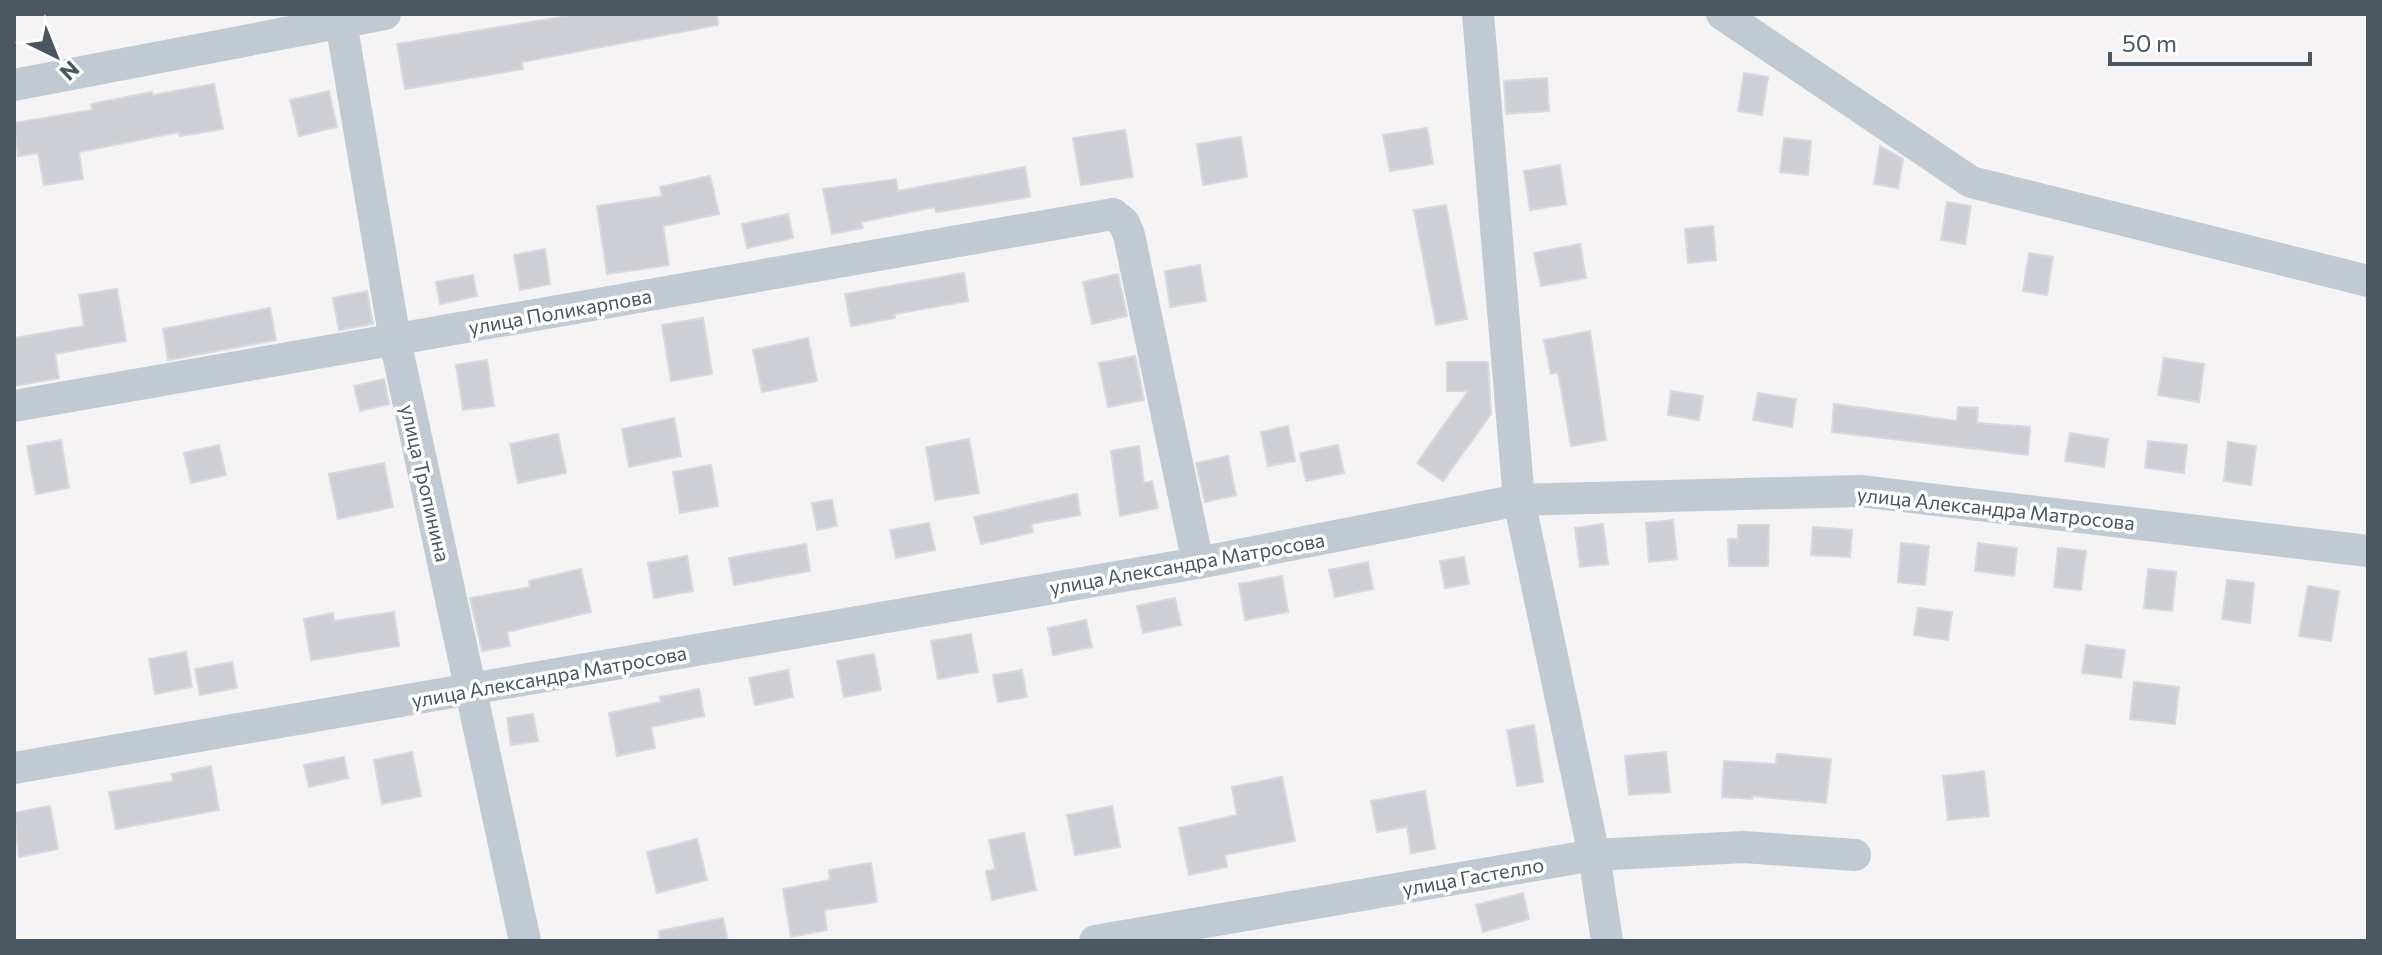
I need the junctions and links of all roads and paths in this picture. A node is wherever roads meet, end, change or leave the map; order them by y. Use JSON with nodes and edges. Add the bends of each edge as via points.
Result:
{"nodes":[{"id":1,"x":385,"y":14,"type":"edge"},
{"id":2,"x":1478,"y":14,"type":"edge"},
{"id":3,"x":1722,"y":14,"type":"edge"},
{"id":4,"x":341,"y":22,"type":"junction"},
{"id":5,"x":14,"y":85,"type":"edge"},
{"id":6,"x":2368,"y":281,"type":"edge"},
{"id":7,"x":395,"y":340,"type":"junction"},
{"id":8,"x":14,"y":406,"type":"edge"},
{"id":9,"x":1519,"y":500,"type":"junction"},
{"id":10,"x":2368,"y":551,"type":"edge"},
{"id":11,"x":1198,"y":563,"type":"junction"},
{"id":12,"x":472,"y":689,"type":"junction"},
{"id":13,"x":14,"y":768,"type":"edge"},
{"id":14,"x":1594,"y":855,"type":"junction"},
{"id":15,"x":1855,"y":855,"type":"dead end"},
{"id":16,"x":525,"y":941,"type":"edge"},
{"id":17,"x":1095,"y":941,"type":"edge"},
{"id":18,"x":1607,"y":941,"type":"edge"}],
"edges":[{"from":1,"to":4,"type":"street"},
{"from":2,"to":9,"type":"street"},
{"from":3,"to":6,"type":"street","via":[[1971,182]]},
{"from":4,"to":5,"type":"street"},
{"from":4,"to":7,"type":"street","name":"улица Тропинина"},
{"from":7,"to":8,"type":"street","name":"улица Поликарпова"},
{"from":7,"to":11,"type":"street","name":"улица Поликарпова","via":[[1105,215],[1119,217],[1129,235]]},
{"from":7,"to":12,"type":"street","name":"улица Тропинина"},
{"from":9,"to":10,"type":"street","name":"улица Александра Матросова","via":[[1860,491]]},
{"from":9,"to":11,"type":"street","name":"улица Александра Матросова"},
{"from":9,"to":14,"type":"street"},
{"from":11,"to":12,"type":"street","name":"улица Александра Матросова"},
{"from":12,"to":13,"type":"street","name":"улица Александра Матросова"},
{"from":12,"to":16,"type":"street","name":"улица Тропинина"},
{"from":14,"to":15,"type":"street","name":"улица Гастелло","via":[[1744,847]]},
{"from":14,"to":17,"type":"street","name":"улица Гастелло"},
{"from":14,"to":18,"type":"street"}]}
